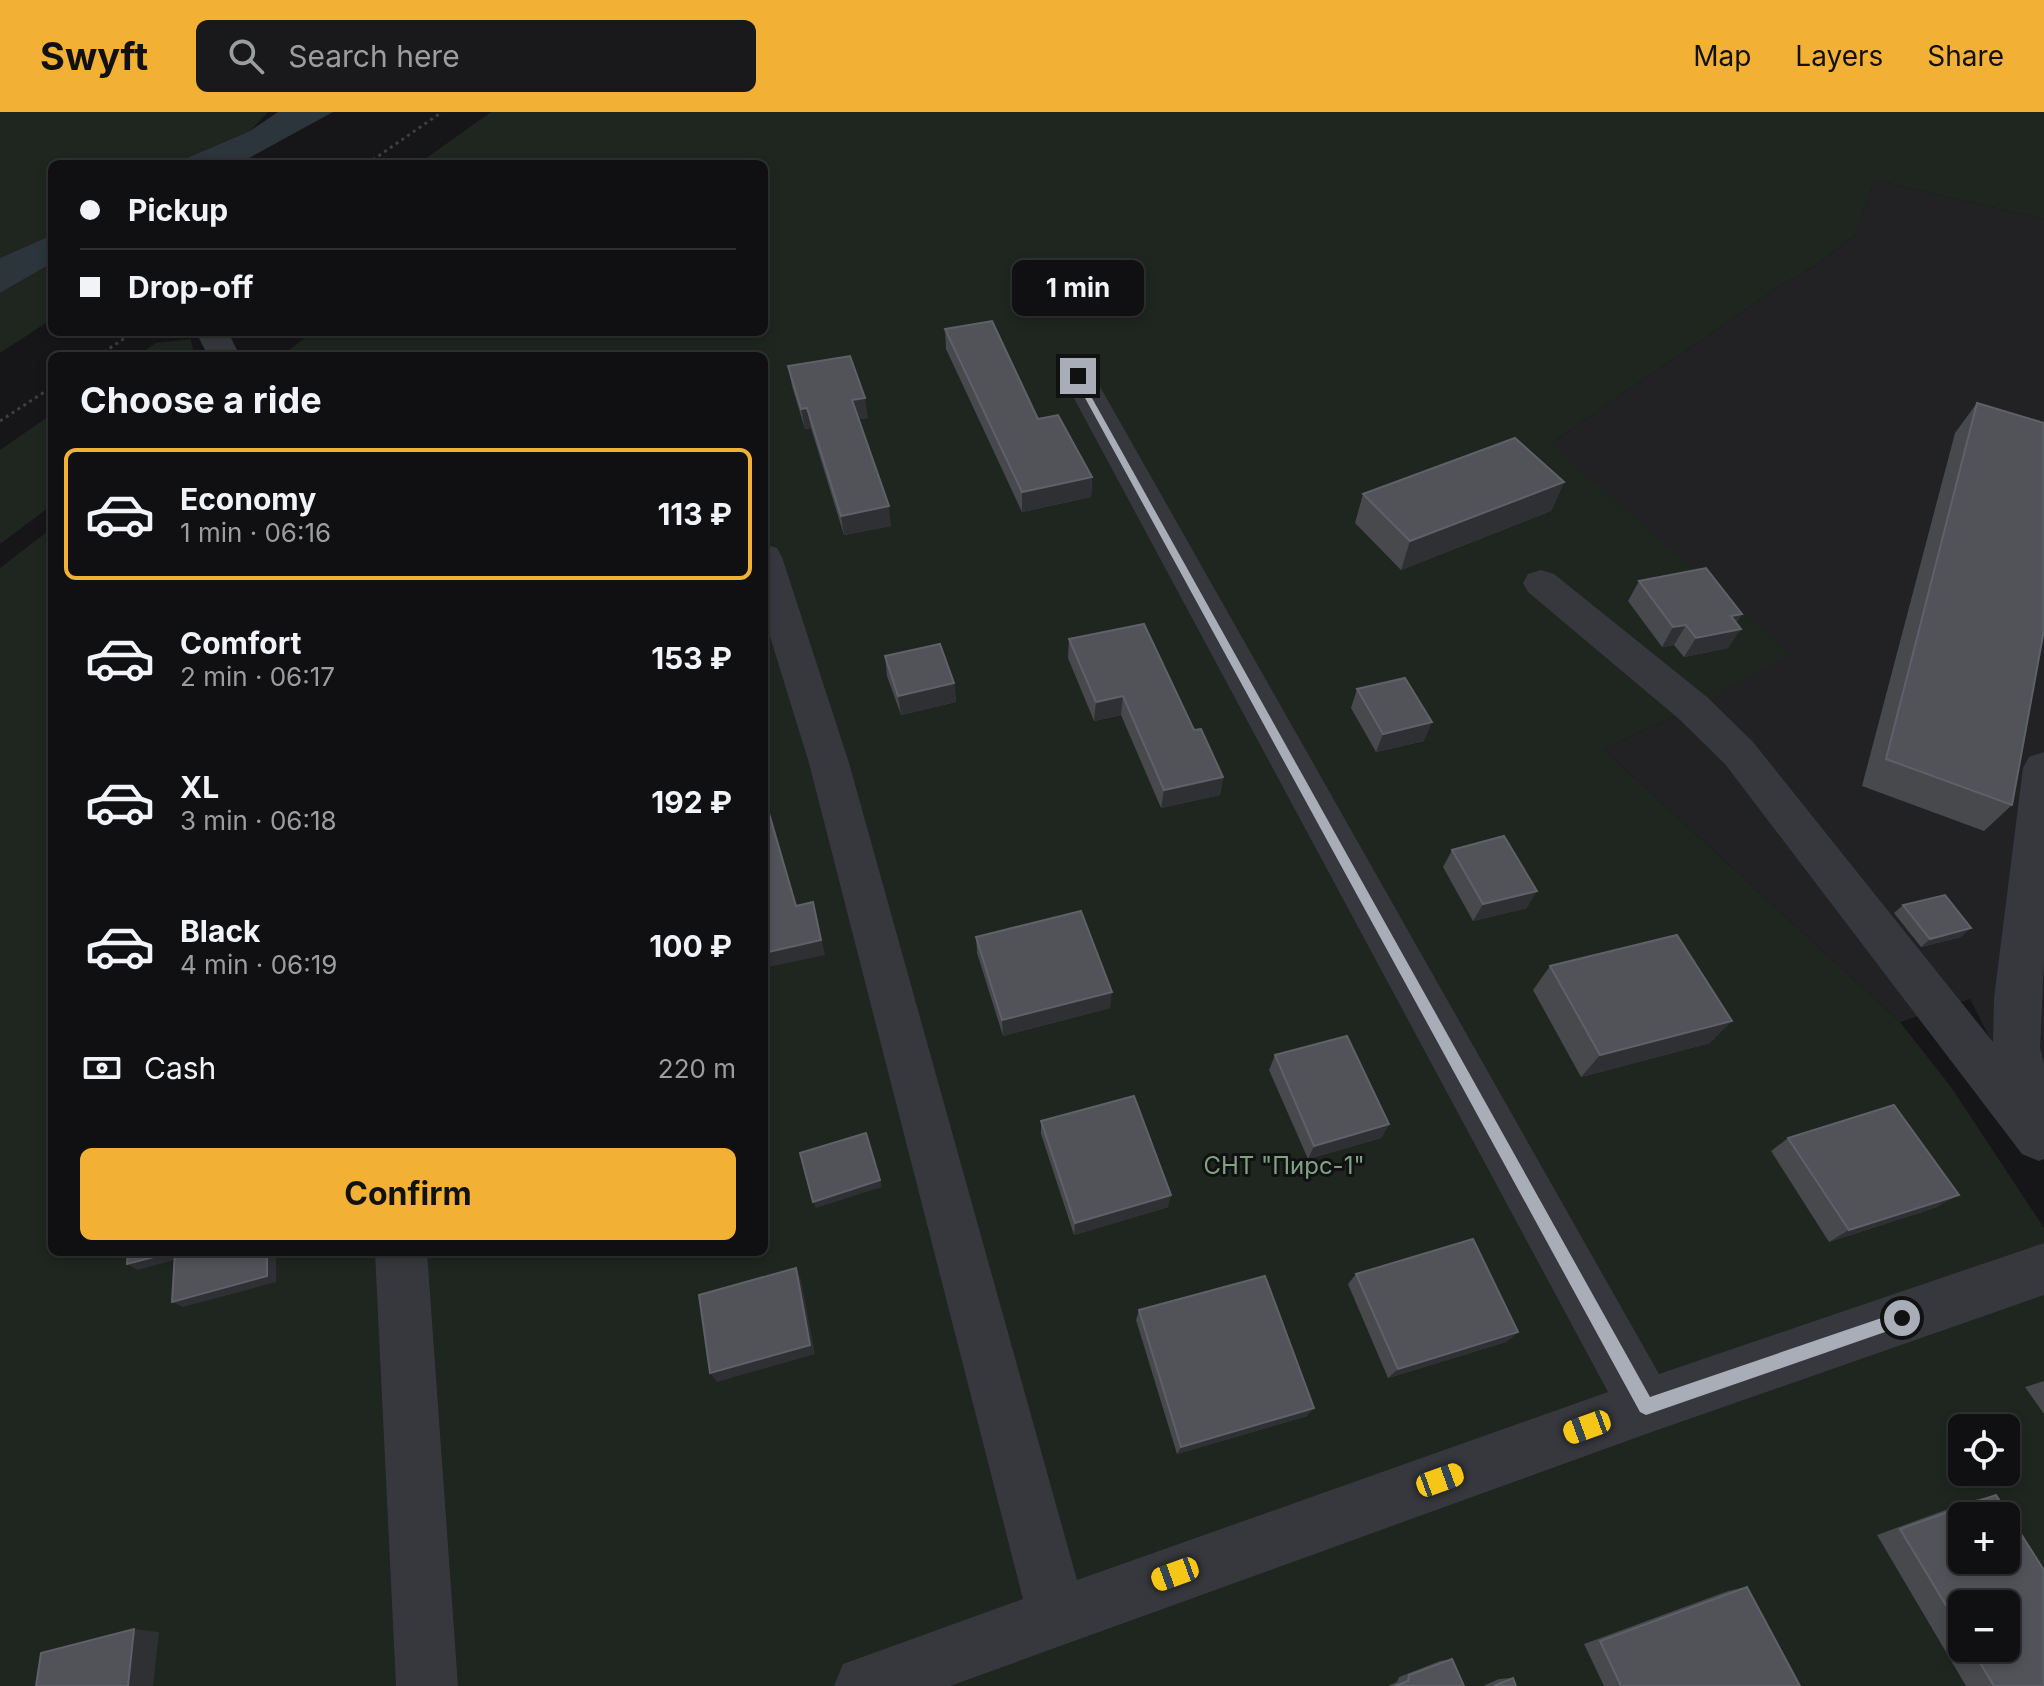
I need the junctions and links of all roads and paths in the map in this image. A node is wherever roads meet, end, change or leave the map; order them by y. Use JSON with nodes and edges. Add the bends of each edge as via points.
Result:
{"nodes":[{"id":1,"x":442,"y":112,"type":"edge"},
{"id":2,"x":373,"y":160,"type":"edge"},
{"id":3,"x":128,"y":336,"type":"edge"},
{"id":4,"x":104,"y":352,"type":"edge"},
{"id":5,"x":1078,"y":376,"type":"dead end"},
{"id":6,"x":48,"y":390,"type":"edge"},
{"id":7,"x":0,"y":421,"type":"edge"},
{"id":8,"x":768,"y":570,"type":"edge"},
{"id":9,"x":1541,"y":583,"type":"dead end"},
{"id":10,"x":2044,"y":768,"type":"edge"},
{"id":11,"x":2042,"y":1141,"type":"edge"},
{"id":12,"x":401,"y":1256,"type":"edge"},
{"id":13,"x":2044,"y":1269,"type":"edge"},
{"id":14,"x":1646,"y":1406,"type":"junction"},
{"id":15,"x":1057,"y":1616,"type":"junction"},
{"id":16,"x":427,"y":1686,"type":"edge"},
{"id":17,"x":865,"y":1686,"type":"edge"}],
"edges":[{"from":1,"to":2,"type":"path"},
{"from":3,"to":4,"type":"path"},
{"from":5,"to":14,"type":"lane"},
{"from":6,"to":7,"type":"path"},
{"from":8,"to":15,"type":"lane","via":[[829,763]]},
{"from":9,"to":11,"type":"lane","via":[[1693,708],[1739,753]]},
{"from":10,"to":11,"type":"lane","via":[[2016,1010],[2016,1048]]},
{"from":12,"to":16,"type":"lane"},
{"from":13,"to":14,"type":"lane"},
{"from":14,"to":15,"type":"lane"},
{"from":15,"to":17,"type":"lane"}]}
